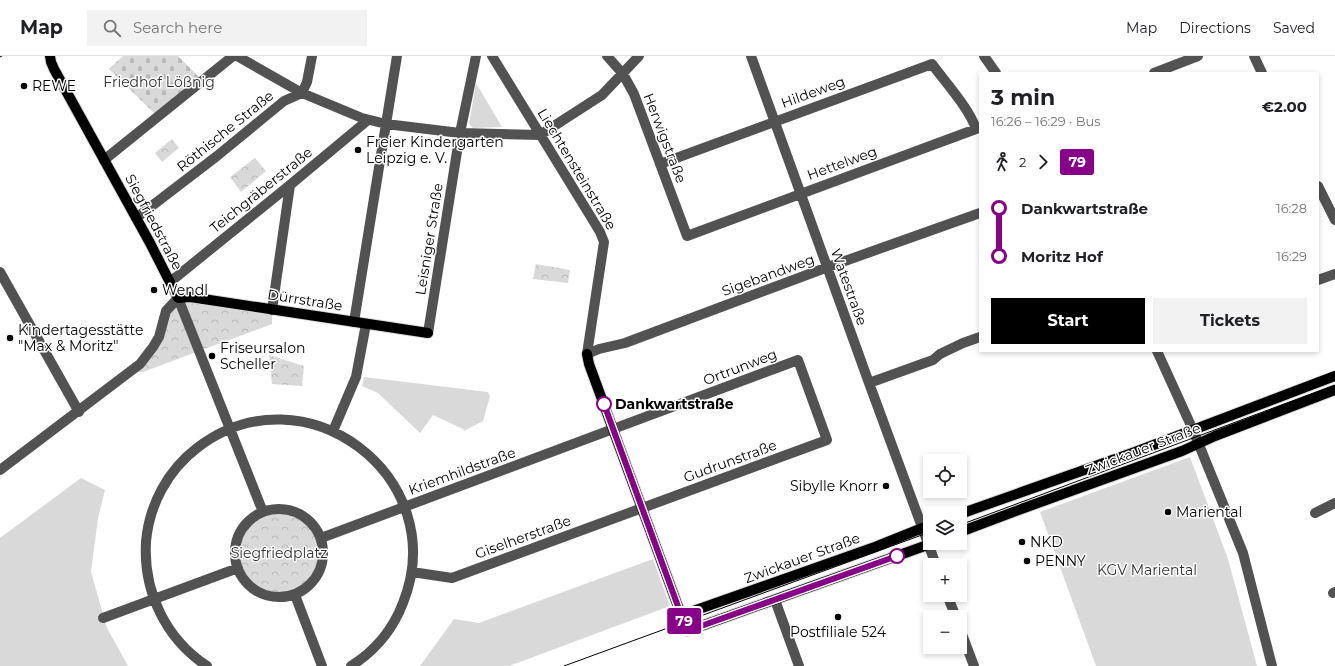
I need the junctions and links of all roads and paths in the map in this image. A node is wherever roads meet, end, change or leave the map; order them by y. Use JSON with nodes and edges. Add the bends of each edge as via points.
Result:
{"nodes":[{"id":1,"x":234,"y":56,"type":"edge"},
{"id":2,"x":237,"y":56,"type":"edge"},
{"id":3,"x":312,"y":56,"type":"edge"},
{"id":4,"x":397,"y":56,"type":"edge"},
{"id":5,"x":476,"y":56,"type":"edge"},
{"id":6,"x":492,"y":56,"type":"edge"},
{"id":7,"x":607,"y":56,"type":"edge"},
{"id":8,"x":639,"y":56,"type":"edge"},
{"id":9,"x":751,"y":56,"type":"edge"},
{"id":10,"x":984,"y":56,"type":"edge"},
{"id":11,"x":1198,"y":56,"type":"edge"},
{"id":12,"x":1254,"y":56,"type":"edge"},
{"id":13,"x":49,"y":58,"type":"edge"},
{"id":14,"x":995,"y":72,"type":"edge"},
{"id":15,"x":1157,"y":72,"type":"edge"},
{"id":16,"x":1262,"y":72,"type":"edge"},
{"id":17,"x":623,"y":74,"type":"junction"},
{"id":18,"x":302,"y":93,"type":"junction"},
{"id":19,"x":960,"y":101,"type":"joint"},
{"id":20,"x":368,"y":120,"type":"junction"},
{"id":21,"x":774,"y":121,"type":"junction"},
{"id":22,"x":386,"y":124,"type":"junction"},
{"id":23,"x":460,"y":133,"type":"junction"},
{"id":24,"x":540,"y":135,"type":"junction"},
{"id":25,"x":104,"y":160,"type":"junction"},
{"id":26,"x":660,"y":164,"type":"junction"},
{"id":27,"x":290,"y":185,"type":"junction"},
{"id":28,"x":1319,"y":189,"type":"edge"},
{"id":29,"x":800,"y":194,"type":"junction"},
{"id":30,"x":979,"y":213,"type":"edge"},
{"id":31,"x":136,"y":218,"type":"junction"},
{"id":32,"x":1335,"y":220,"type":"edge"},
{"id":33,"x":687,"y":236,"type":"joint"},
{"id":34,"x":828,"y":267,"type":"junction"},
{"id":35,"x":0,"y":272,"type":"edge"},
{"id":36,"x":1335,"y":274,"type":"edge"},
{"id":37,"x":1319,"y":280,"type":"edge"},
{"id":38,"x":170,"y":282,"type":"junction"},
{"id":39,"x":178,"y":298,"type":"junction"},
{"id":40,"x":272,"y":310,"type":"junction"},
{"id":41,"x":354,"y":322,"type":"junction"},
{"id":42,"x":366,"y":324,"type":"junction"},
{"id":43,"x":428,"y":333,"type":"joint"},
{"id":44,"x":979,"y":337,"type":"edge"},
{"id":45,"x":1157,"y":352,"type":"edge"},
{"id":46,"x":587,"y":354,"type":"junction"},
{"id":47,"x":1335,"y":376,"type":"edge"},
{"id":48,"x":869,"y":383,"type":"junction"},
{"id":49,"x":1335,"y":390,"type":"edge"},
{"id":50,"x":79,"y":412,"type":"junction"},
{"id":51,"x":230,"y":429,"type":"junction"},
{"id":52,"x":613,"y":430,"type":"junction"},
{"id":53,"x":1192,"y":430,"type":"junction"},
{"id":54,"x":332,"y":431,"type":"junction"},
{"id":55,"x":827,"y":440,"type":"joint"},
{"id":56,"x":1198,"y":444,"type":"junction"},
{"id":57,"x":0,"y":470,"type":"edge"},
{"id":58,"x":1335,"y":503,"type":"edge"},
{"id":59,"x":404,"y":507,"type":"junction"},
{"id":60,"x":642,"y":508,"type":"junction"},
{"id":61,"x":263,"y":512,"type":"junction"},
{"id":62,"x":967,"y":512,"type":"edge"},
{"id":63,"x":1315,"y":513,"type":"dead end"},
{"id":64,"x":923,"y":518,"type":"edge"},
{"id":65,"x":923,"y":527,"type":"edge"},
{"id":66,"x":967,"y":529,"type":"edge"},
{"id":67,"x":321,"y":538,"type":"junction"},
{"id":68,"x":923,"y":547,"type":"edge"},
{"id":69,"x":238,"y":568,"type":"junction"},
{"id":70,"x":412,"y":572,"type":"junction"},
{"id":71,"x":295,"y":595,"type":"junction"},
{"id":72,"x":154,"y":599,"type":"junction"},
{"id":73,"x":775,"y":600,"type":"junction"},
{"id":74,"x":682,"y":616,"type":"junction"},
{"id":75,"x":103,"y":618,"type":"dead end"},
{"id":76,"x":967,"y":647,"type":"edge"},
{"id":77,"x":207,"y":666,"type":"edge"},
{"id":78,"x":322,"y":666,"type":"edge"},
{"id":79,"x":351,"y":666,"type":"edge"},
{"id":80,"x":800,"y":666,"type":"edge"},
{"id":81,"x":974,"y":666,"type":"edge"},
{"id":82,"x":1272,"y":666,"type":"edge"}],
"edges":[{"from":1,"to":25,"type":"street"},
{"from":2,"to":18,"type":"street"},
{"from":3,"to":18,"type":"street"},
{"from":4,"to":22,"type":"street"},
{"from":5,"to":23,"type":"street","name":"Leisniger Straße"},
{"from":6,"to":24,"type":"street","name":"Liechtensteinstraße"},
{"from":7,"to":17,"type":"street","name":"Herwigstraße"},
{"from":8,"to":17,"type":"street"},
{"from":9,"to":21,"type":"street","name":"Watestraße"},
{"from":10,"to":14,"type":"street"},
{"from":11,"to":15,"type":"street"},
{"from":12,"to":16,"type":"street"},
{"from":13,"to":25,"type":"main road","name":"Siegfriedstraße"},
{"from":17,"to":24,"type":"street","via":[[602,95]]},
{"from":17,"to":26,"type":"street","name":"Herwigstraße","via":[[634,94]]},
{"from":18,"to":20,"type":"street"},
{"from":18,"to":31,"type":"street","name":"Röthische Straße","via":[[284,101]]},
{"from":19,"to":21,"type":"street","name":"Hildeweg","via":[[932,64]]},
{"from":19,"to":29,"type":"street","name":"Hettelweg","via":[[976,129]]},
{"from":20,"to":22,"type":"street"},
{"from":20,"to":27,"type":"street","name":"Teichgräberstraße"},
{"from":21,"to":26,"type":"street","name":"Hildeweg"},
{"from":21,"to":29,"type":"street","name":"Watestraße"},
{"from":22,"to":23,"type":"street"},
{"from":22,"to":41,"type":"street"},
{"from":23,"to":24,"type":"street"},
{"from":23,"to":43,"type":"street","name":"Leisniger Straße"},
{"from":24,"to":46,"type":"street","name":"Liechtensteinstraße","via":[[598,228],[604,242]]},
{"from":25,"to":31,"type":"main road","name":"Siegfriedstraße"},
{"from":26,"to":33,"type":"street","name":"Herwigstraße"},
{"from":27,"to":38,"type":"street","name":"Teichgräberstraße"},
{"from":27,"to":40,"type":"street"},
{"from":28,"to":32,"type":"street"},
{"from":29,"to":33,"type":"street","name":"Hettelweg"},
{"from":29,"to":34,"type":"street","name":"Watestraße"},
{"from":30,"to":34,"type":"street","name":"Sigebandweg"},
{"from":31,"to":38,"type":"main road","name":"Siegfriedstraße"},
{"from":34,"to":46,"type":"street","name":"Sigebandweg","via":[[625,343]]},
{"from":34,"to":48,"type":"street","name":"Watestraße"},
{"from":35,"to":50,"type":"street"},
{"from":36,"to":37,"type":"street"},
{"from":38,"to":39,"type":"main road","name":"Siegfriedstraße"},
{"from":39,"to":40,"type":"main road","name":"Dürrstraße","via":[[190,297]]},
{"from":39,"to":50,"type":"street","via":[[166,311],[153,348],[140,364]]},
{"from":39,"to":51,"type":"street","name":"Siegfriedstraße"},
{"from":40,"to":41,"type":"main road","name":"Dürrstraße"},
{"from":41,"to":42,"type":"main road","name":"Dürrstraße"},
{"from":42,"to":43,"type":"main road","name":"Dürrstraße"},
{"from":42,"to":54,"type":"street","via":[[356,377]]},
{"from":44,"to":48,"type":"street","via":[[944,352],[933,360]]},
{"from":45,"to":53,"type":"street"},
{"from":46,"to":52,"type":"main road"},
{"from":47,"to":53,"type":"main road","name":"Zwickauer Straße"},
{"from":48,"to":64,"type":"street","name":"Watestraße"},
{"from":49,"to":56,"type":"main road","name":"Zwickauer Straße"},
{"from":50,"to":57,"type":"street"},
{"from":51,"to":54,"type":"street","via":[[258,421],[280,419],[310,423]]},
{"from":51,"to":61,"type":"street","name":"Siegfriedstraße"},
{"from":51,"to":72,"type":"street","via":[[208,440],[188,455],[172,474],[158,498],[149,522],[146,549],[147,574]]},
{"from":52,"to":55,"type":"street","name":"Ortrunweg","via":[[798,360]]},
{"from":52,"to":59,"type":"street","name":"Kriemhildstraße"},
{"from":52,"to":60,"type":"main road"},
{"from":53,"to":56,"type":"street"},
{"from":53,"to":62,"type":"main road","name":"Zwickauer Straße"},
{"from":54,"to":59,"type":"street","via":[[359,446],[378,463],[395,486]]},
{"from":55,"to":60,"type":"street","name":"Gudrunstraße"},
{"from":56,"to":66,"type":"main road","name":"Zwickauer Straße"},
{"from":56,"to":82,"type":"street","via":[[1243,553]]},
{"from":58,"to":63,"type":"street"},
{"from":59,"to":67,"type":"street","name":"Kriemhildstraße"},
{"from":59,"to":70,"type":"street","via":[[412,538]]},
{"from":60,"to":70,"type":"street","name":"Giselherstraße","via":[[452,578]]},
{"from":60,"to":74,"type":"main road"},
{"from":61,"to":67,"type":"street","via":[[281,509],[299,514],[311,522]]},
{"from":61,"to":69,"type":"street","via":[[249,521],[240,533],[235,549]]},
{"from":65,"to":74,"type":"main road","name":"Zwickauer Straße"},
{"from":67,"to":71,"type":"street","via":[[324,556],[319,572],[312,583]]},
{"from":68,"to":73,"type":"main road"},
{"from":69,"to":71,"type":"street","via":[[245,581],[260,593],[276,597]]},
{"from":69,"to":72,"type":"street"},
{"from":70,"to":79,"type":"street","via":[[405,599],[389,630],[370,652]]},
{"from":71,"to":78,"type":"street"},
{"from":72,"to":75,"type":"street"},
{"from":72,"to":77,"type":"street","via":[[176,638]]},
{"from":73,"to":74,"type":"main road","via":[[687,631]]},
{"from":73,"to":80,"type":"street"},
{"from":76,"to":81,"type":"street"}]}
